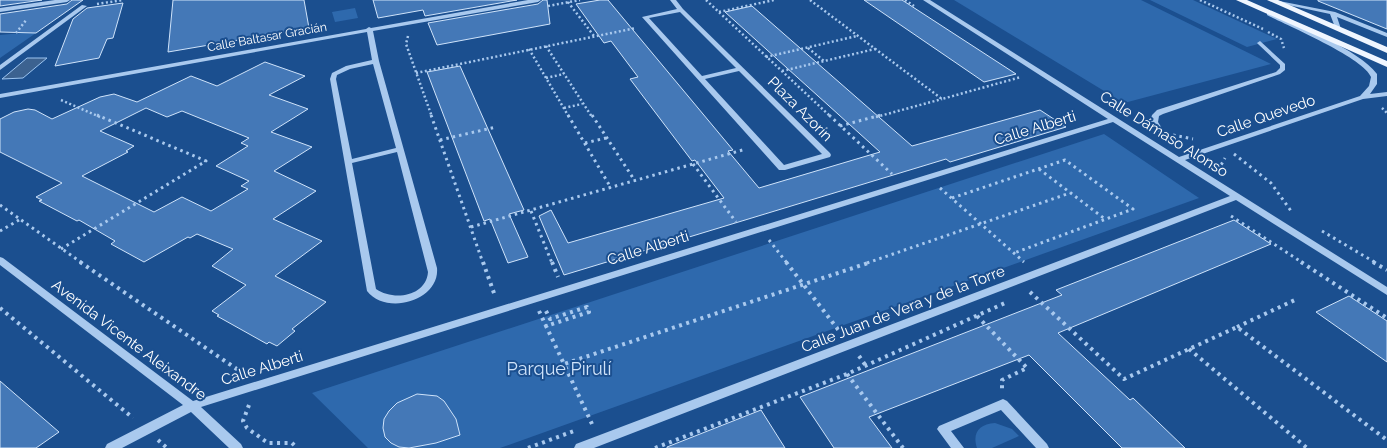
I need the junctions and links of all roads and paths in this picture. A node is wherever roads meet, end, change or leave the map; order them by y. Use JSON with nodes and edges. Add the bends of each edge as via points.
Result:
{"nodes":[{"id":1,"x":67,"y":0,"type":"edge"},
{"id":2,"x":123,"y":0,"type":"edge"},
{"id":3,"x":538,"y":0,"type":"edge"},
{"id":4,"x":580,"y":0,"type":"edge"},
{"id":5,"x":673,"y":0,"type":"edge"},
{"id":6,"x":706,"y":0,"type":"edge"},
{"id":7,"x":754,"y":0,"type":"edge"},
{"id":8,"x":774,"y":0,"type":"edge"},
{"id":9,"x":810,"y":0,"type":"edge"},
{"id":10,"x":926,"y":0,"type":"edge"},
{"id":11,"x":1200,"y":0,"type":"edge"},
{"id":12,"x":1240,"y":0,"type":"edge"},
{"id":13,"x":1272,"y":0,"type":"edge"},
{"id":14,"x":568,"y":2,"type":"junction"},
{"id":15,"x":758,"y":3,"type":"junction"},
{"id":16,"x":1252,"y":5,"type":"junction"},
{"id":17,"x":84,"y":6,"type":"joint"},
{"id":18,"x":539,"y":8,"type":"dead end"},
{"id":19,"x":0,"y":10,"type":"edge"},
{"id":20,"x":681,"y":10,"type":"junction"},
{"id":21,"x":719,"y":12,"type":"junction"},
{"id":22,"x":1333,"y":13,"type":"junction"},
{"id":23,"x":30,"y":14,"type":"dead end"},
{"id":24,"x":652,"y":24,"type":"junction"},
{"id":25,"x":369,"y":29,"type":"junction"},
{"id":26,"x":1338,"y":29,"type":"junction"},
{"id":27,"x":16,"y":33,"type":"dead end"},
{"id":28,"x":412,"y":33,"type":"dead end"},
{"id":29,"x":1387,"y":35,"type":"edge"},
{"id":30,"x":594,"y":36,"type":"junction"},
{"id":31,"x":858,"y":36,"type":"junction"},
{"id":32,"x":1260,"y":43,"type":"dead end"},
{"id":33,"x":546,"y":46,"type":"junction"},
{"id":34,"x":808,"y":47,"type":"junction"},
{"id":35,"x":876,"y":49,"type":"junction"},
{"id":36,"x":529,"y":50,"type":"junction"},
{"id":37,"x":1387,"y":50,"type":"edge"},
{"id":38,"x":766,"y":56,"type":"junction"},
{"id":39,"x":376,"y":61,"type":"junction"},
{"id":40,"x":824,"y":61,"type":"junction"},
{"id":41,"x":1387,"y":64,"type":"edge"},
{"id":42,"x":0,"y":68,"type":"edge"},
{"id":43,"x":741,"y":69,"type":"junction"},
{"id":44,"x":1283,"y":69,"type":"junction"},
{"id":45,"x":782,"y":71,"type":"junction"},
{"id":46,"x":416,"y":73,"type":"junction"},
{"id":47,"x":564,"y":74,"type":"junction"},
{"id":48,"x":1022,"y":76,"type":"dead end"},
{"id":49,"x":546,"y":78,"type":"junction"},
{"id":50,"x":700,"y":78,"type":"junction"},
{"id":51,"x":1387,"y":94,"type":"edge"},
{"id":52,"x":0,"y":96,"type":"edge"},
{"id":53,"x":1362,"y":97,"type":"junction"},
{"id":54,"x":942,"y":99,"type":"junction"},
{"id":55,"x":53,"y":102,"type":"dead end"},
{"id":56,"x":582,"y":104,"type":"junction"},
{"id":57,"x":564,"y":108,"type":"junction"},
{"id":58,"x":1114,"y":119,"type":"junction"},
{"id":59,"x":840,"y":126,"type":"junction"},
{"id":60,"x":496,"y":127,"type":"dead end"},
{"id":61,"x":1159,"y":130,"type":"joint"},
{"id":62,"x":606,"y":138,"type":"junction"},
{"id":63,"x":1198,"y":139,"type":"dead end"},
{"id":64,"x":440,"y":140,"type":"junction"},
{"id":65,"x":585,"y":144,"type":"junction"},
{"id":66,"x":761,"y":145,"type":"junction"},
{"id":67,"x":400,"y":149,"type":"junction"},
{"id":68,"x":1178,"y":160,"type":"junction"},
{"id":69,"x":348,"y":162,"type":"junction"},
{"id":70,"x":693,"y":164,"type":"junction"},
{"id":71,"x":1038,"y":169,"type":"junction"},
{"id":72,"x":1224,"y":173,"type":"dead end"},
{"id":73,"x":898,"y":180,"type":"dead end"},
{"id":74,"x":635,"y":181,"type":"junction"},
{"id":75,"x":947,"y":183,"type":"dead end"},
{"id":76,"x":611,"y":188,"type":"junction"},
{"id":77,"x":1070,"y":193,"type":"junction"},
{"id":78,"x":1236,"y":197,"type":"junction"},
{"id":79,"x":951,"y":198,"type":"junction"},
{"id":80,"x":0,"y":205,"type":"edge"},
{"id":81,"x":531,"y":210,"type":"junction"},
{"id":82,"x":1291,"y":211,"type":"dead end"},
{"id":83,"x":1231,"y":216,"type":"junction"},
{"id":84,"x":1240,"y":216,"type":"dead end"},
{"id":85,"x":1105,"y":219,"type":"junction"},
{"id":86,"x":1222,"y":219,"type":"dead end"},
{"id":87,"x":20,"y":220,"type":"junction"},
{"id":88,"x":982,"y":225,"type":"junction"},
{"id":89,"x":739,"y":226,"type":"dead end"},
{"id":90,"x":471,"y":227,"type":"junction"},
{"id":91,"x":760,"y":229,"type":"junction"},
{"id":92,"x":0,"y":230,"type":"edge"},
{"id":93,"x":778,"y":236,"type":"dead end"},
{"id":94,"x":768,"y":239,"type":"junction"},
{"id":95,"x":61,"y":248,"type":"junction"},
{"id":96,"x":1014,"y":253,"type":"junction"},
{"id":97,"x":1033,"y":258,"type":"dead end"},
{"id":98,"x":1,"y":263,"type":"edge"},
{"id":99,"x":558,"y":278,"type":"dead end"},
{"id":100,"x":804,"y":285,"type":"junction"},
{"id":101,"x":1039,"y":289,"type":"dead end"},
{"id":102,"x":1030,"y":292,"type":"junction"},
{"id":103,"x":1387,"y":292,"type":"edge"},
{"id":104,"x":495,"y":296,"type":"dead end"},
{"id":105,"x":1021,"y":296,"type":"dead end"},
{"id":106,"x":1297,"y":298,"type":"dead end"},
{"id":107,"x":1012,"y":300,"type":"dead end"},
{"id":108,"x":554,"y":305,"type":"dead end"},
{"id":109,"x":0,"y":308,"type":"edge"},
{"id":110,"x":545,"y":308,"type":"junction"},
{"id":111,"x":538,"y":310,"type":"dead end"},
{"id":112,"x":977,"y":316,"type":"junction"},
{"id":113,"x":542,"y":318,"type":"dead end"},
{"id":114,"x":1387,"y":318,"type":"edge"},
{"id":115,"x":546,"y":326,"type":"junction"},
{"id":116,"x":1237,"y":327,"type":"junction"},
{"id":117,"x":850,"y":345,"type":"junction"},
{"id":118,"x":1189,"y":349,"type":"junction"},
{"id":119,"x":564,"y":364,"type":"junction"},
{"id":120,"x":866,"y":366,"type":"junction"},
{"id":121,"x":848,"y":374,"type":"junction"},
{"id":122,"x":259,"y":384,"type":"junction"},
{"id":123,"x":253,"y":401,"type":"dead end"},
{"id":124,"x":1003,"y":404,"type":"junction"},
{"id":125,"x":192,"y":406,"type":"junction"},
{"id":126,"x":592,"y":424,"type":"dead end"},
{"id":127,"x":147,"y":430,"type":"junction"},
{"id":128,"x":1387,"y":440,"type":"edge"},
{"id":129,"x":111,"y":448,"type":"edge"},
{"id":130,"x":167,"y":448,"type":"edge"},
{"id":131,"x":237,"y":448,"type":"edge"},
{"id":132,"x":297,"y":448,"type":"edge"},
{"id":133,"x":580,"y":448,"type":"edge"},
{"id":134,"x":655,"y":448,"type":"edge"},
{"id":135,"x":903,"y":448,"type":"edge"},
{"id":136,"x":958,"y":448,"type":"edge"},
{"id":137,"x":1043,"y":448,"type":"edge"},
{"id":138,"x":1307,"y":448,"type":"edge"}],
"edges":[{"from":1,"to":19,"type":"street"},
{"from":2,"to":17,"type":"path"},
{"from":3,"to":25,"type":"street","name":"Calle Baltasar Gracián"},
{"from":4,"to":14,"type":"path"},
{"from":5,"to":20,"type":"street","name":"Plaza Azorín"},
{"from":6,"to":21,"type":"path"},
{"from":7,"to":15,"type":"path"},
{"from":8,"to":15,"type":"path"},
{"from":9,"to":31,"type":"path"},
{"from":10,"to":58,"type":"street","name":"Calle Dámaso Alonso"},
{"from":11,"to":44,"type":"path","via":[[1281,39],[1287,58]]},
{"from":12,"to":16,"type":"main road"},
{"from":13,"to":22,"type":"street"},
{"from":13,"to":26,"type":"main road"},
{"from":14,"to":18,"type":"path"},
{"from":14,"to":30,"type":"path"},
{"from":15,"to":21,"type":"path"},
{"from":16,"to":41,"type":"main road"},
{"from":16,"to":53,"type":"street","via":[[1354,57],[1369,68],[1375,79],[1373,87]]},
{"from":17,"to":42,"type":"street"},
{"from":20,"to":24,"type":"street","via":[[645,17]]},
{"from":20,"to":43,"type":"street","name":"Plaza Azorín"},
{"from":21,"to":38,"type":"path"},
{"from":22,"to":26,"type":"street"},
{"from":22,"to":29,"type":"street"},
{"from":23,"to":27,"type":"path"},
{"from":24,"to":30,"type":"path"},
{"from":24,"to":50,"type":"street","name":"Plaza Azorín"},
{"from":25,"to":39,"type":"street"},
{"from":25,"to":52,"type":"street","name":"Calle Baltasar Gracián"},
{"from":26,"to":37,"type":"main road"},
{"from":28,"to":46,"type":"path","via":[[406,38],[406,44]]},
{"from":30,"to":33,"type":"path"},
{"from":31,"to":34,"type":"path"},
{"from":31,"to":35,"type":"path"},
{"from":32,"to":44,"type":"street","via":[[1279,59]]},
{"from":33,"to":36,"type":"path"},
{"from":33,"to":47,"type":"path"},
{"from":34,"to":38,"type":"path"},
{"from":34,"to":40,"type":"path"},
{"from":35,"to":40,"type":"path"},
{"from":35,"to":54,"type":"path"},
{"from":36,"to":46,"type":"path"},
{"from":36,"to":49,"type":"path"},
{"from":38,"to":45,"type":"path"},
{"from":39,"to":67,"type":"street"},
{"from":39,"to":69,"type":"street","via":[[341,70],[333,77]]},
{"from":40,"to":45,"type":"path"},
{"from":43,"to":50,"type":"street"},
{"from":43,"to":66,"type":"street","name":"Plaza Azorín","via":[[827,155],[782,168]]},
{"from":44,"to":61,"type":"street","via":[[1160,112],[1154,122]]},
{"from":45,"to":59,"type":"path"},
{"from":46,"to":64,"type":"path"},
{"from":47,"to":49,"type":"path"},
{"from":47,"to":56,"type":"path"},
{"from":48,"to":54,"type":"path"},
{"from":49,"to":57,"type":"path"},
{"from":50,"to":66,"type":"street","name":"Plaza Azorín"},
{"from":51,"to":53,"type":"street","name":"Calle Quevedo"},
{"from":53,"to":68,"type":"street","name":"Calle Quevedo"},
{"from":54,"to":59,"type":"path"},
{"from":55,"to":95,"type":"path","via":[[62,100],[206,161]]},
{"from":56,"to":57,"type":"path"},
{"from":56,"to":62,"type":"path"},
{"from":57,"to":65,"type":"path"},
{"from":58,"to":68,"type":"street","name":"Calle Dámaso Alonso"},
{"from":58,"to":91,"type":"street","name":"Calle Alberti"},
{"from":59,"to":73,"type":"path"},
{"from":60,"to":64,"type":"path"},
{"from":61,"to":63,"type":"path","via":[[1180,138]]},
{"from":62,"to":65,"type":"path"},
{"from":62,"to":74,"type":"path"},
{"from":64,"to":90,"type":"path"},
{"from":65,"to":76,"type":"path"},
{"from":66,"to":70,"type":"path"},
{"from":67,"to":69,"type":"street"},
{"from":67,"to":69,"type":"street","via":[[433,276],[426,288],[404,298],[385,299],[372,291]]},
{"from":68,"to":78,"type":"street","name":"Calle Dámaso Alonso"},
{"from":70,"to":74,"type":"path"},
{"from":70,"to":89,"type":"path"},
{"from":71,"to":77,"type":"path"},
{"from":71,"to":79,"type":"path"},
{"from":71,"to":85,"type":"path","via":[[1065,160],[1133,209]]},
{"from":72,"to":82,"type":"path","via":[[1221,165],[1233,152],[1271,183]]},
{"from":74,"to":76,"type":"path"},
{"from":75,"to":79,"type":"path","via":[[938,186]]},
{"from":76,"to":81,"type":"path"},
{"from":77,"to":85,"type":"path"},
{"from":77,"to":88,"type":"path"},
{"from":78,"to":103,"type":"street","name":"Calle Dámaso Alonso"},
{"from":78,"to":117,"type":"street","name":"Calle Juan de Vera y de la Torre"},
{"from":79,"to":88,"type":"path"},
{"from":80,"to":87,"type":"path"},
{"from":81,"to":90,"type":"path"},
{"from":81,"to":99,"type":"path"},
{"from":83,"to":84,"type":"path"},
{"from":83,"to":86,"type":"path"},
{"from":83,"to":114,"type":"path"},
{"from":85,"to":96,"type":"path"},
{"from":87,"to":92,"type":"path"},
{"from":87,"to":95,"type":"path"},
{"from":88,"to":96,"type":"path"},
{"from":88,"to":100,"type":"path"},
{"from":90,"to":104,"type":"path"},
{"from":91,"to":94,"type":"path"},
{"from":91,"to":122,"type":"street","name":"Calle Alberti"},
{"from":93,"to":94,"type":"path"},
{"from":94,"to":100,"type":"path"},
{"from":95,"to":122,"type":"path"},
{"from":96,"to":97,"type":"path","via":[[1024,262]]},
{"from":98,"to":125,"type":"street","name":"Avenida Vicente Aleixandre"},
{"from":100,"to":117,"type":"path"},
{"from":100,"to":119,"type":"path"},
{"from":101,"to":102,"type":"path"},
{"from":102,"to":105,"type":"path"},
{"from":102,"to":118,"type":"path","via":[[1124,379]]},
{"from":106,"to":116,"type":"path"},
{"from":107,"to":112,"type":"path"},
{"from":108,"to":110,"type":"path"},
{"from":109,"to":127,"type":"path"},
{"from":110,"to":111,"type":"path"},
{"from":110,"to":115,"type":"path","via":[[550,319],[587,307],[589,312]]},
{"from":112,"to":120,"type":"path"},
{"from":112,"to":124,"type":"path","via":[[1027,368],[1002,380]]},
{"from":113,"to":115,"type":"path"},
{"from":115,"to":119,"type":"path"},
{"from":116,"to":118,"type":"path"},
{"from":116,"to":128,"type":"path"},
{"from":117,"to":120,"type":"path"},
{"from":117,"to":133,"type":"street","name":"Calle Juan de Vera y de la Torre"},
{"from":118,"to":138,"type":"path"},
{"from":119,"to":126,"type":"path"},
{"from":120,"to":121,"type":"path"},
{"from":121,"to":134,"type":"path"},
{"from":121,"to":135,"type":"path"},
{"from":122,"to":125,"type":"street","name":"Calle Alberti"},
{"from":123,"to":132,"type":"path","via":[[245,412],[247,428],[268,443],[292,443]]},
{"from":124,"to":136,"type":"street","via":[[943,429]]},
{"from":124,"to":137,"type":"street"},
{"from":125,"to":127,"type":"street","name":"Calle Alberti"},
{"from":125,"to":131,"type":"street","name":"Avenida Vicente Aleixandre"},
{"from":127,"to":129,"type":"street","name":"Calle Alberti"},
{"from":127,"to":130,"type":"path"}]}
